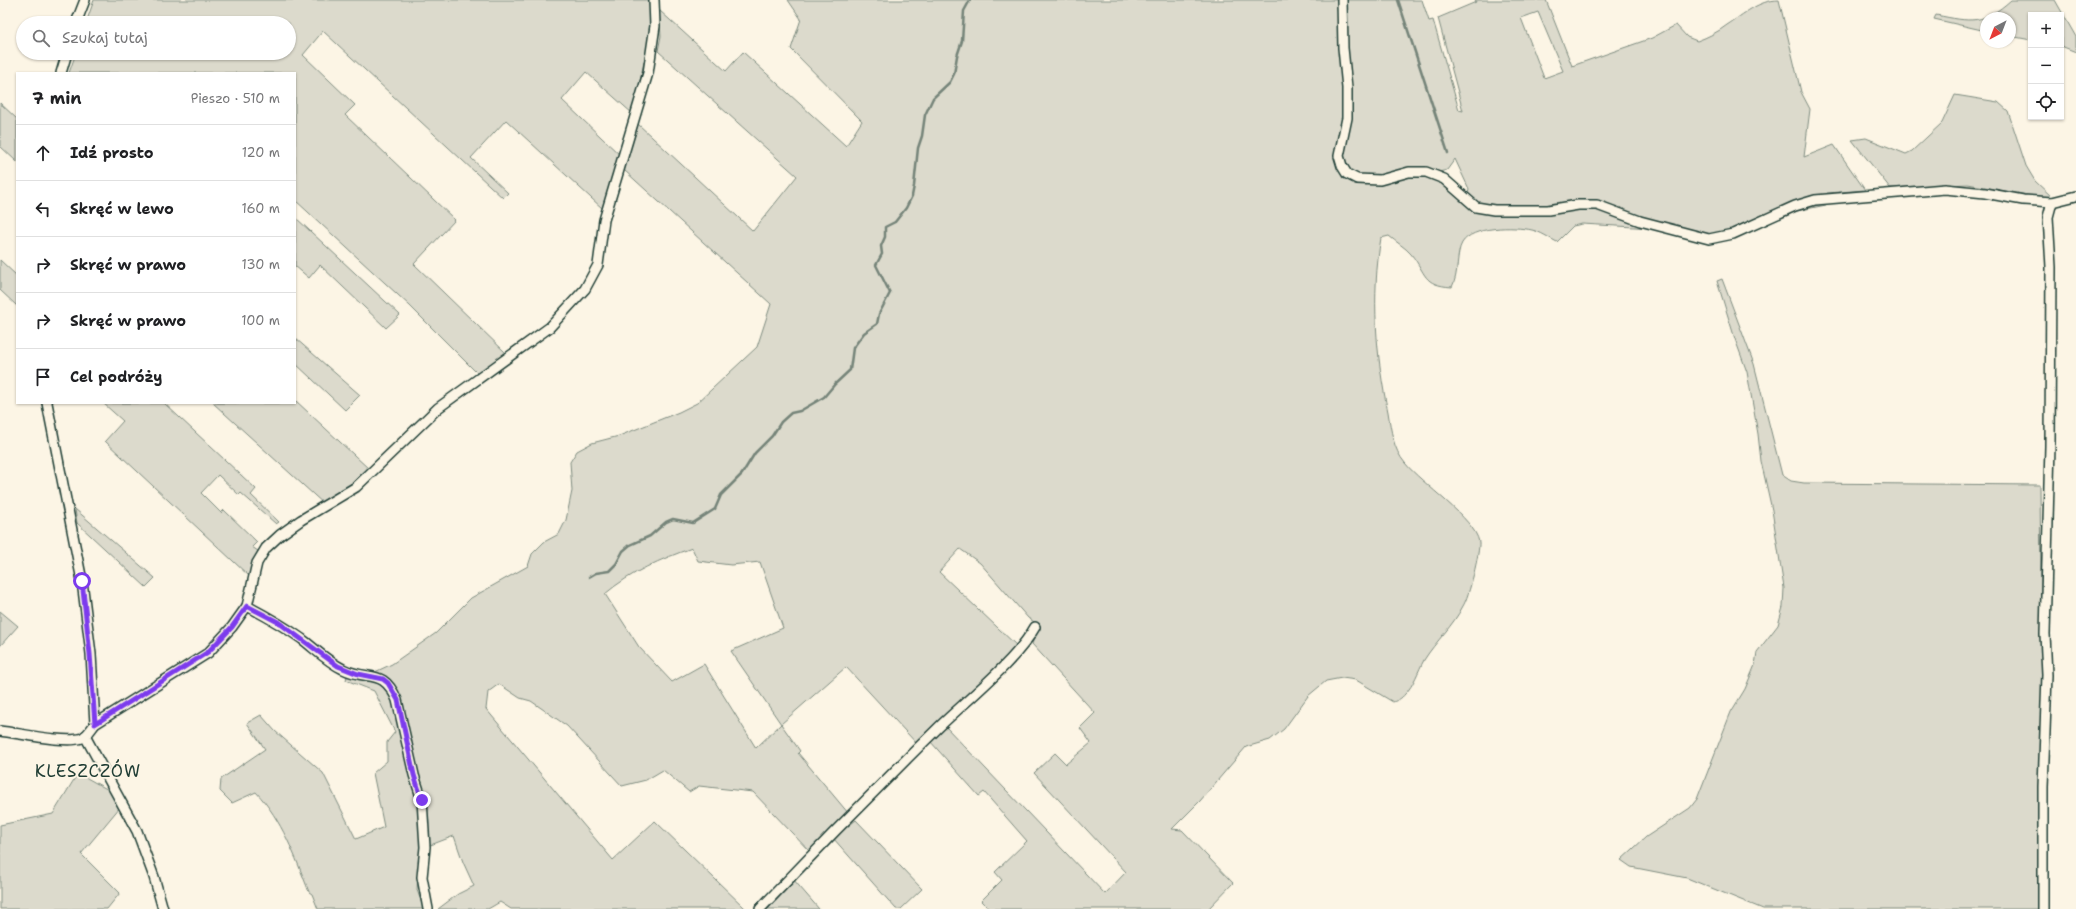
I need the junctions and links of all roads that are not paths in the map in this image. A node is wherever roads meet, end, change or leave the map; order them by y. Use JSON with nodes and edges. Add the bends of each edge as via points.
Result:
{"nodes":[{"id":1,"x":85,"y":0,"type":"edge"},
{"id":2,"x":654,"y":0,"type":"edge"},
{"id":3,"x":1342,"y":0,"type":"edge"},
{"id":4,"x":79,"y":16,"type":"edge"},
{"id":5,"x":65,"y":60,"type":"edge"},
{"id":6,"x":62,"y":72,"type":"edge"},
{"id":7,"x":2076,"y":196,"type":"edge"},
{"id":8,"x":2052,"y":202,"type":"junction"},
{"id":9,"x":47,"y":404,"type":"edge"},
{"id":10,"x":247,"y":606,"type":"junction"},
{"id":11,"x":1035,"y":627,"type":"dead end"},
{"id":12,"x":95,"y":724,"type":"junction"},
{"id":13,"x":0,"y":731,"type":"edge"},
{"id":14,"x":85,"y":736,"type":"junction"},
{"id":15,"x":162,"y":909,"type":"edge"},
{"id":16,"x":428,"y":909,"type":"edge"},
{"id":17,"x":760,"y":909,"type":"edge"},
{"id":18,"x":2043,"y":909,"type":"edge"}],
"edges":[{"from":1,"to":4,"type":"street"},
{"from":2,"to":10,"type":"street","via":[[655,26],[648,73],[604,220],[598,265],[585,290],[550,327],[438,408],[356,487],[301,520],[266,548],[258,563]]},
{"from":3,"to":8,"type":"street","via":[[1347,88],[1346,118],[1339,156],[1347,174],[1357,179],[1380,180],[1409,172],[1426,172],[1444,179],[1476,207],[1494,210],[1548,210],[1597,205],[1640,221],[1709,239],[1734,234],[1794,206],[1815,200],[1945,189]]},
{"from":5,"to":6,"type":"street"},
{"from":7,"to":8,"type":"street"},
{"from":8,"to":18,"type":"street","via":[[2048,216],[2051,267]]},
{"from":9,"to":12,"type":"street","via":[[82,581]]},
{"from":10,"to":12,"type":"street","via":[[232,627],[208,652]]},
{"from":10,"to":16,"type":"street","via":[[278,622],[338,666],[358,674],[383,679],[394,692],[422,800],[425,846],[422,877]]},
{"from":11,"to":17,"type":"street","via":[[1029,638],[1006,663],[911,755]]},
{"from":12,"to":14,"type":"street"},
{"from":13,"to":14,"type":"street","via":[[74,740]]},
{"from":14,"to":15,"type":"street","via":[[136,831],[154,877]]}]}
